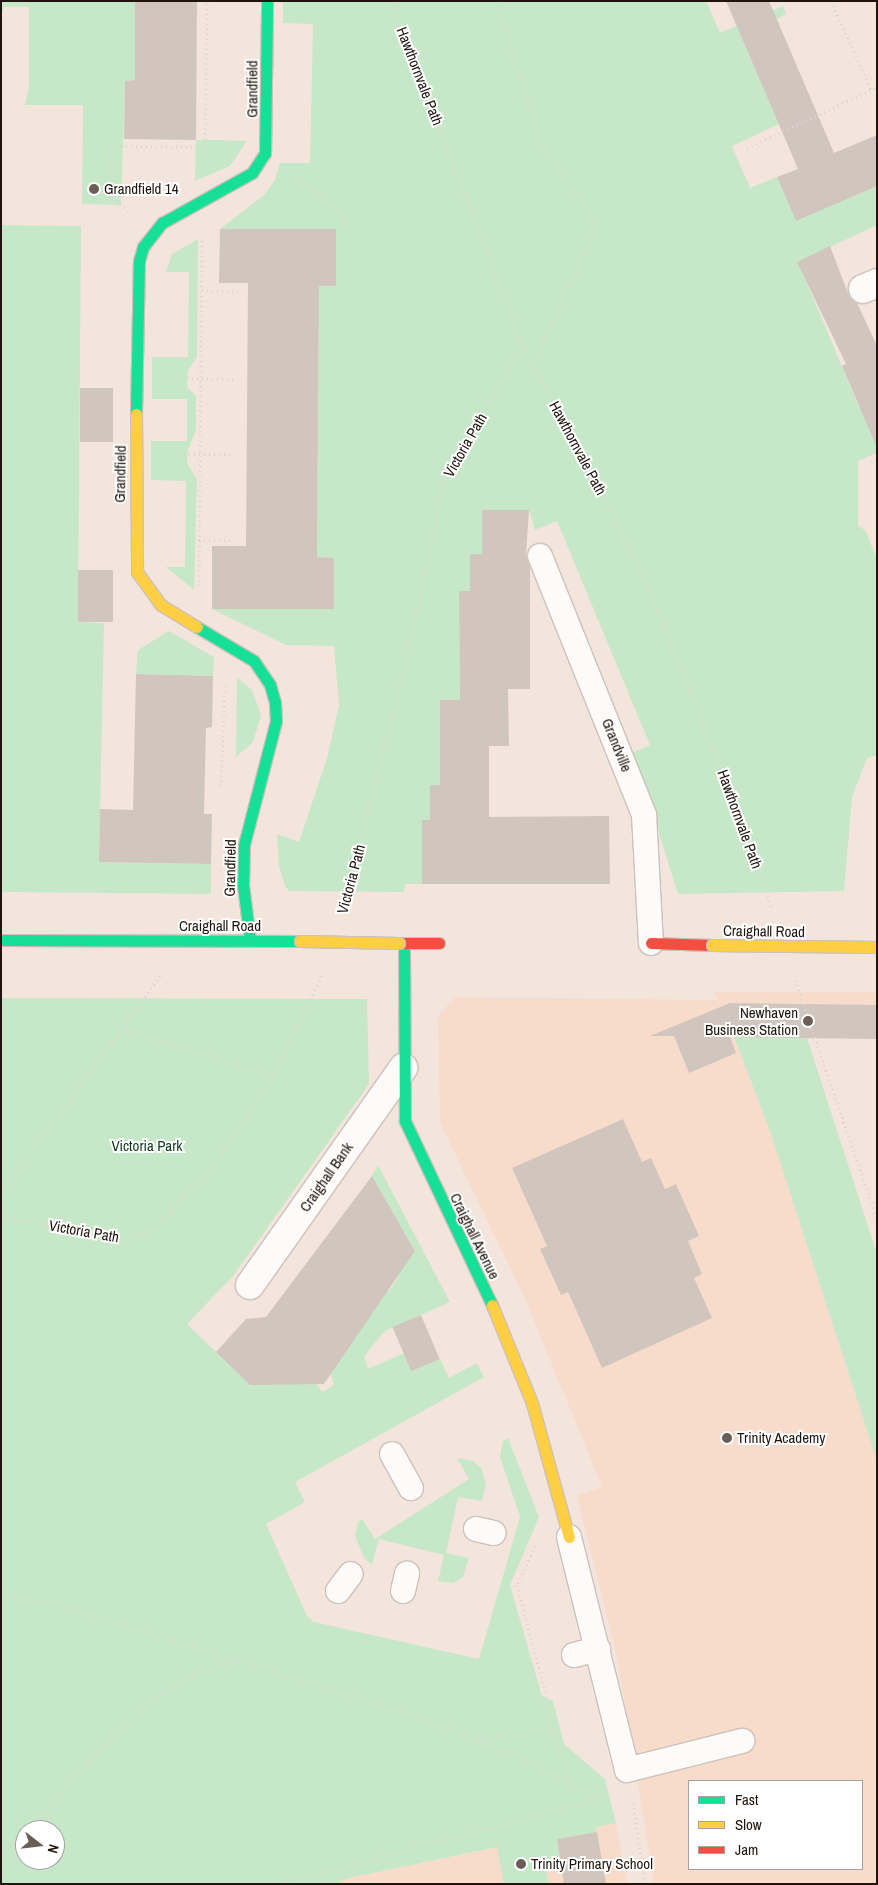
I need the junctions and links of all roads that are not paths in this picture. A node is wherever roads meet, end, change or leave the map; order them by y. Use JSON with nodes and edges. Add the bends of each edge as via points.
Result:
{"nodes":[{"id":1,"x":267,"y":1,"type":"edge"},
{"id":2,"x":540,"y":556,"type":"dead end"},
{"id":3,"x":1,"y":940,"type":"edge"},
{"id":4,"x":250,"y":940,"type":"junction"},
{"id":5,"x":402,"y":943,"type":"junction"},
{"id":6,"x":439,"y":943,"type":"dead end"},
{"id":7,"x":651,"y":943,"type":"joint"},
{"id":8,"x":877,"y":947,"type":"edge"},
{"id":9,"x":403,"y":1068,"type":"junction"},
{"id":10,"x":250,"y":1285,"type":"dead end"},
{"id":11,"x":392,"y":1454,"type":"dead end"},
{"id":12,"x":411,"y":1488,"type":"dead end"},
{"id":13,"x":569,"y":1536,"type":"joint"},
{"id":14,"x":598,"y":1649,"type":"junction"},
{"id":15,"x":574,"y":1656,"type":"dead end"},
{"id":16,"x":742,"y":1742,"type":"dead end"}],
"edges":[{"from":1,"to":4,"type":"street","name":"Grandfield","via":[[266,142],[260,164],[244,179],[162,223],[152,233],[139,261],[137,572],[161,605],[227,643],[263,672],[275,702],[271,742],[248,822],[242,868]]},
{"from":2,"to":7,"type":"lane","name":"Grandville","via":[[644,815]]},
{"from":3,"to":4,"type":"street","name":"Craighall Road"},
{"from":4,"to":5,"type":"street","name":"Craighall Road","bridge":true},
{"from":5,"to":6,"type":"street","name":"Craighall Road"},
{"from":5,"to":9,"type":"street","name":"Craighall Avenue"},
{"from":7,"to":8,"type":"street","name":"Craighall Road","bridge":true},
{"from":9,"to":10,"type":"street","name":"Craighall Bank"},
{"from":9,"to":13,"type":"street","name":"Craighall Avenue","via":[[403,1106],[408,1132],[491,1302],[532,1403]]},
{"from":11,"to":12,"type":"lane"},
{"from":13,"to":14,"type":"lane"},
{"from":14,"to":15,"type":"lane"},
{"from":14,"to":16,"type":"lane","via":[[627,1770]]}]}
